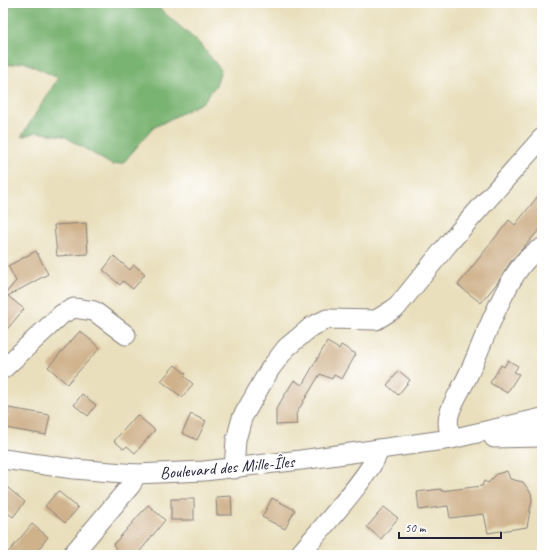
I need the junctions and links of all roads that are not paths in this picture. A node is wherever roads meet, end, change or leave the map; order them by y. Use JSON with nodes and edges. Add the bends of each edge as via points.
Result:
{"nodes":[{"id":1,"x":542,"y":138,"type":"edge"},
{"id":2,"x":542,"y":248,"type":"edge"},
{"id":3,"x":126,"y":335,"type":"dead end"},
{"id":4,"x":3,"y":369,"type":"edge"},
{"id":5,"x":542,"y":418,"type":"edge"},
{"id":6,"x":542,"y":436,"type":"edge"},
{"id":7,"x":450,"y":439,"type":"junction"},
{"id":8,"x":379,"y":449,"type":"junction"},
{"id":9,"x":3,"y":460,"type":"edge"},
{"id":10,"x":234,"y":468,"type":"junction"},
{"id":11,"x":136,"y":474,"type":"junction"},
{"id":12,"x":72,"y":555,"type":"edge"},
{"id":13,"x":299,"y":555,"type":"edge"}],
"edges":[{"from":1,"to":10,"type":"street","via":[[448,244],[397,307],[376,320],[335,318],[318,322],[286,348],[270,369],[242,418],[236,440]]},
{"from":2,"to":7,"type":"street","via":[[526,259],[508,286],[451,408],[448,423]]},
{"from":3,"to":4,"type":"street","via":[[94,312],[74,308],[62,314]]},
{"from":5,"to":7,"type":"street","name":"Boulevard des Mille-Îles"},
{"from":6,"to":7,"type":"street","name":"Boulevard des Mille-Îles"},
{"from":7,"to":8,"type":"street","name":"Boulevard des Mille-Îles"},
{"from":8,"to":10,"type":"street","name":"Boulevard des Mille-Îles"},
{"from":8,"to":13,"type":"street","via":[[376,459],[364,476]]},
{"from":9,"to":11,"type":"street","name":"Boulevard des Mille-Îles"},
{"from":10,"to":11,"type":"street","name":"Boulevard des Mille-Îles"},
{"from":11,"to":12,"type":"street","via":[[131,485]]}]}
